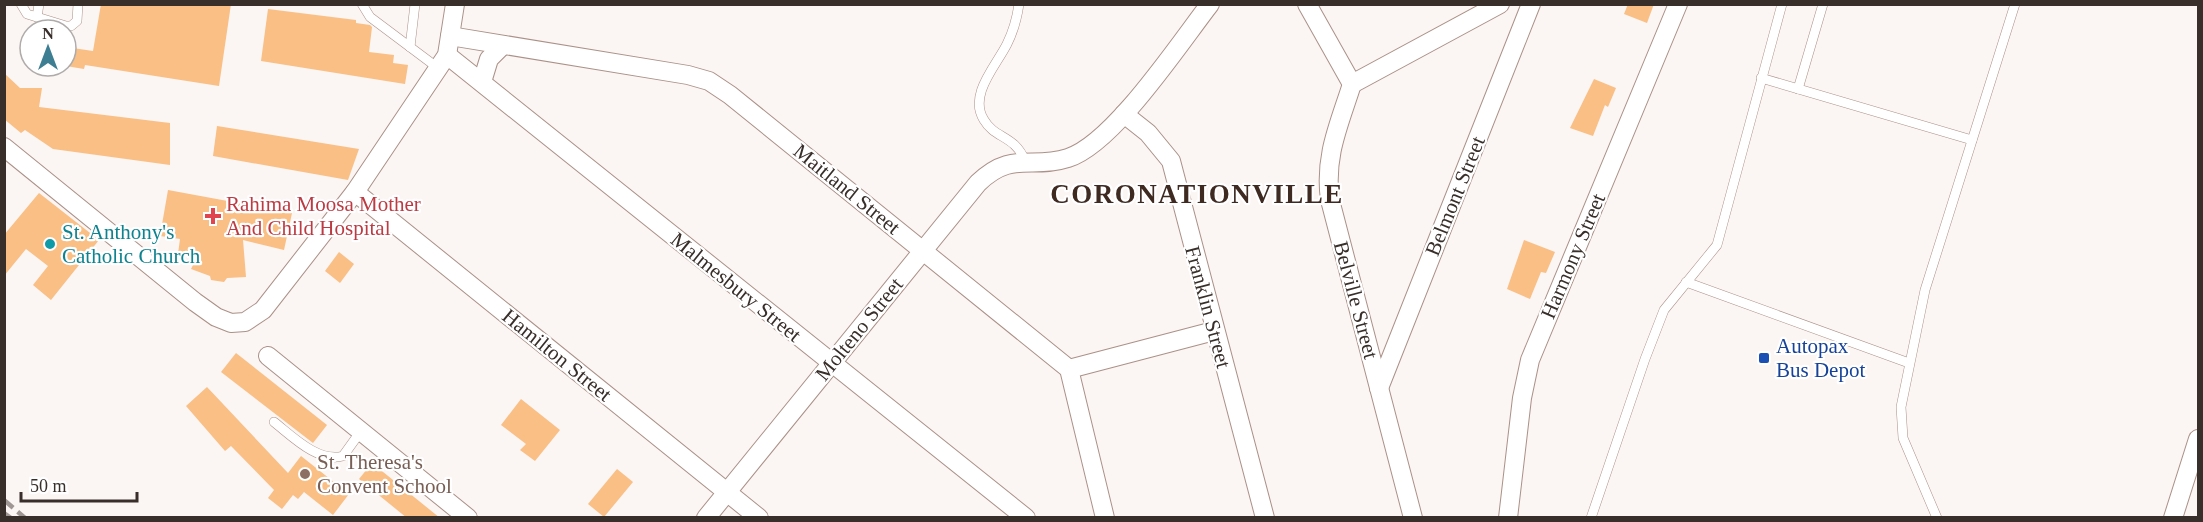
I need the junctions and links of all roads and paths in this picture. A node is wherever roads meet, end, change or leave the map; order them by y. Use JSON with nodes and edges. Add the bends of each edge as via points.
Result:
{"nodes":[{"id":1,"x":21,"y":4,"type":"edge"},
{"id":2,"x":39,"y":4,"type":"edge"},
{"id":3,"x":78,"y":4,"type":"edge"},
{"id":4,"x":362,"y":4,"type":"edge"},
{"id":5,"x":415,"y":4,"type":"edge"},
{"id":6,"x":455,"y":4,"type":"edge"},
{"id":7,"x":1019,"y":4,"type":"edge"},
{"id":8,"x":1210,"y":4,"type":"edge"},
{"id":9,"x":1307,"y":4,"type":"edge"},
{"id":10,"x":1500,"y":4,"type":"edge"},
{"id":11,"x":1531,"y":4,"type":"edge"},
{"id":12,"x":1678,"y":4,"type":"edge"},
{"id":13,"x":1782,"y":4,"type":"edge"},
{"id":14,"x":1823,"y":4,"type":"edge"},
{"id":15,"x":2015,"y":4,"type":"edge"},
{"id":16,"x":37,"y":17,"type":"junction"},
{"id":17,"x":450,"y":36,"type":"junction"},
{"id":18,"x":503,"y":45,"type":"junction"},
{"id":19,"x":410,"y":47,"type":"junction"},
{"id":20,"x":443,"y":62,"type":"junction"},
{"id":21,"x":1761,"y":78,"type":"junction"},
{"id":22,"x":482,"y":82,"type":"junction"},
{"id":23,"x":1352,"y":84,"type":"junction"},
{"id":24,"x":1798,"y":89,"type":"junction"},
{"id":25,"x":1124,"y":114,"type":"junction"},
{"id":26,"x":1972,"y":140,"type":"junction"},
{"id":27,"x":4,"y":147,"type":"edge"},
{"id":28,"x":1026,"y":161,"type":"junction"},
{"id":29,"x":355,"y":192,"type":"junction"},
{"id":30,"x":923,"y":250,"type":"junction"},
{"id":31,"x":1686,"y":282,"type":"junction"},
{"id":32,"x":1214,"y":331,"type":"junction"},
{"id":33,"x":268,"y":356,"type":"dead end"},
{"id":34,"x":1909,"y":363,"type":"junction"},
{"id":35,"x":831,"y":364,"type":"junction"},
{"id":36,"x":1069,"y":369,"type":"junction"},
{"id":37,"x":1380,"y":388,"type":"junction"},
{"id":38,"x":274,"y":422,"type":"dead end"},
{"id":39,"x":361,"y":431,"type":"junction"},
{"id":40,"x":2199,"y":440,"type":"edge"},
{"id":41,"x":2190,"y":490,"type":"edge"},
{"id":42,"x":726,"y":492,"type":"junction"},
{"id":43,"x":468,"y":518,"type":"edge"},
{"id":44,"x":706,"y":518,"type":"edge"},
{"id":45,"x":759,"y":518,"type":"edge"},
{"id":46,"x":1026,"y":518,"type":"edge"},
{"id":47,"x":1105,"y":518,"type":"edge"},
{"id":48,"x":1265,"y":518,"type":"edge"},
{"id":49,"x":1413,"y":518,"type":"edge"},
{"id":50,"x":1508,"y":518,"type":"edge"},
{"id":51,"x":1591,"y":518,"type":"edge"},
{"id":52,"x":1937,"y":518,"type":"edge"},
{"id":53,"x":2173,"y":518,"type":"edge"}],
"edges":[{"from":1,"to":16,"type":"lane","via":[[27,14]]},
{"from":2,"to":16,"type":"lane"},
{"from":3,"to":16,"type":"lane","via":[[77,21],[71,26]]},
{"from":4,"to":19,"type":"lane","via":[[370,17]]},
{"from":5,"to":19,"type":"lane"},
{"from":6,"to":17,"type":"street"},
{"from":7,"to":28,"type":"lane","via":[[1008,43],[985,82],[979,104],[984,121],[1020,147]]},
{"from":8,"to":25,"type":"street","name":"Molteno Street"},
{"from":9,"to":23,"type":"street"},
{"from":10,"to":23,"type":"street"},
{"from":11,"to":37,"type":"street","name":"Belmont Street"},
{"from":12,"to":50,"type":"street","name":"Harmony Street","via":[[1530,360]]},
{"from":13,"to":21,"type":"lane"},
{"from":14,"to":24,"type":"lane"},
{"from":15,"to":26,"type":"lane"},
{"from":17,"to":18,"type":"street","name":"Maitland Street"},
{"from":17,"to":20,"type":"street"},
{"from":18,"to":22,"type":"street","via":[[489,59]]},
{"from":18,"to":30,"type":"street","name":"Maitland Street","via":[[658,69],[709,81]]},
{"from":19,"to":20,"type":"lane"},
{"from":20,"to":22,"type":"street","name":"Malmesbury Street"},
{"from":20,"to":29,"type":"street"},
{"from":21,"to":24,"type":"lane"},
{"from":21,"to":31,"type":"lane","via":[[1717,245]]},
{"from":22,"to":35,"type":"street","name":"Malmesbury Street"},
{"from":23,"to":37,"type":"street","name":"Belville Street","via":[[1328,156],[1326,177]]},
{"from":24,"to":26,"type":"lane"},
{"from":25,"to":28,"type":"street","name":"Molteno Street","via":[[1092,145],[1068,158]]},
{"from":25,"to":32,"type":"street","name":"Franklin Street","via":[[1148,133],[1171,161]]},
{"from":26,"to":34,"type":"lane","via":[[1925,290]]},
{"from":27,"to":29,"type":"street","via":[[166,279],[216,317],[231,323],[245,322],[270,303]]},
{"from":28,"to":30,"type":"street","name":"Molteno Street","via":[[991,170]]},
{"from":29,"to":42,"type":"street","name":"Hamilton Street"},
{"from":30,"to":35,"type":"street","name":"Molteno Street"},
{"from":30,"to":36,"type":"street","name":"Maitland Street"},
{"from":31,"to":34,"type":"lane"},
{"from":31,"to":51,"type":"lane","via":[[1664,310]]},
{"from":32,"to":36,"type":"street"},
{"from":32,"to":48,"type":"street","name":"Franklin Street"},
{"from":33,"to":39,"type":"street"},
{"from":34,"to":52,"type":"lane","via":[[1901,407],[1902,438]]},
{"from":35,"to":42,"type":"street","name":"Molteno Street"},
{"from":35,"to":46,"type":"street","name":"Malmesbury Street"},
{"from":36,"to":47,"type":"street"},
{"from":37,"to":49,"type":"street","name":"Belville Street"},
{"from":38,"to":39,"type":"lane","via":[[312,451],[328,457],[343,456]]},
{"from":39,"to":43,"type":"street"},
{"from":40,"to":41,"type":"street"},
{"from":41,"to":53,"type":"street"},
{"from":42,"to":44,"type":"street","name":"Molteno Street"},
{"from":42,"to":45,"type":"street","name":"Hamilton Street"}]}
